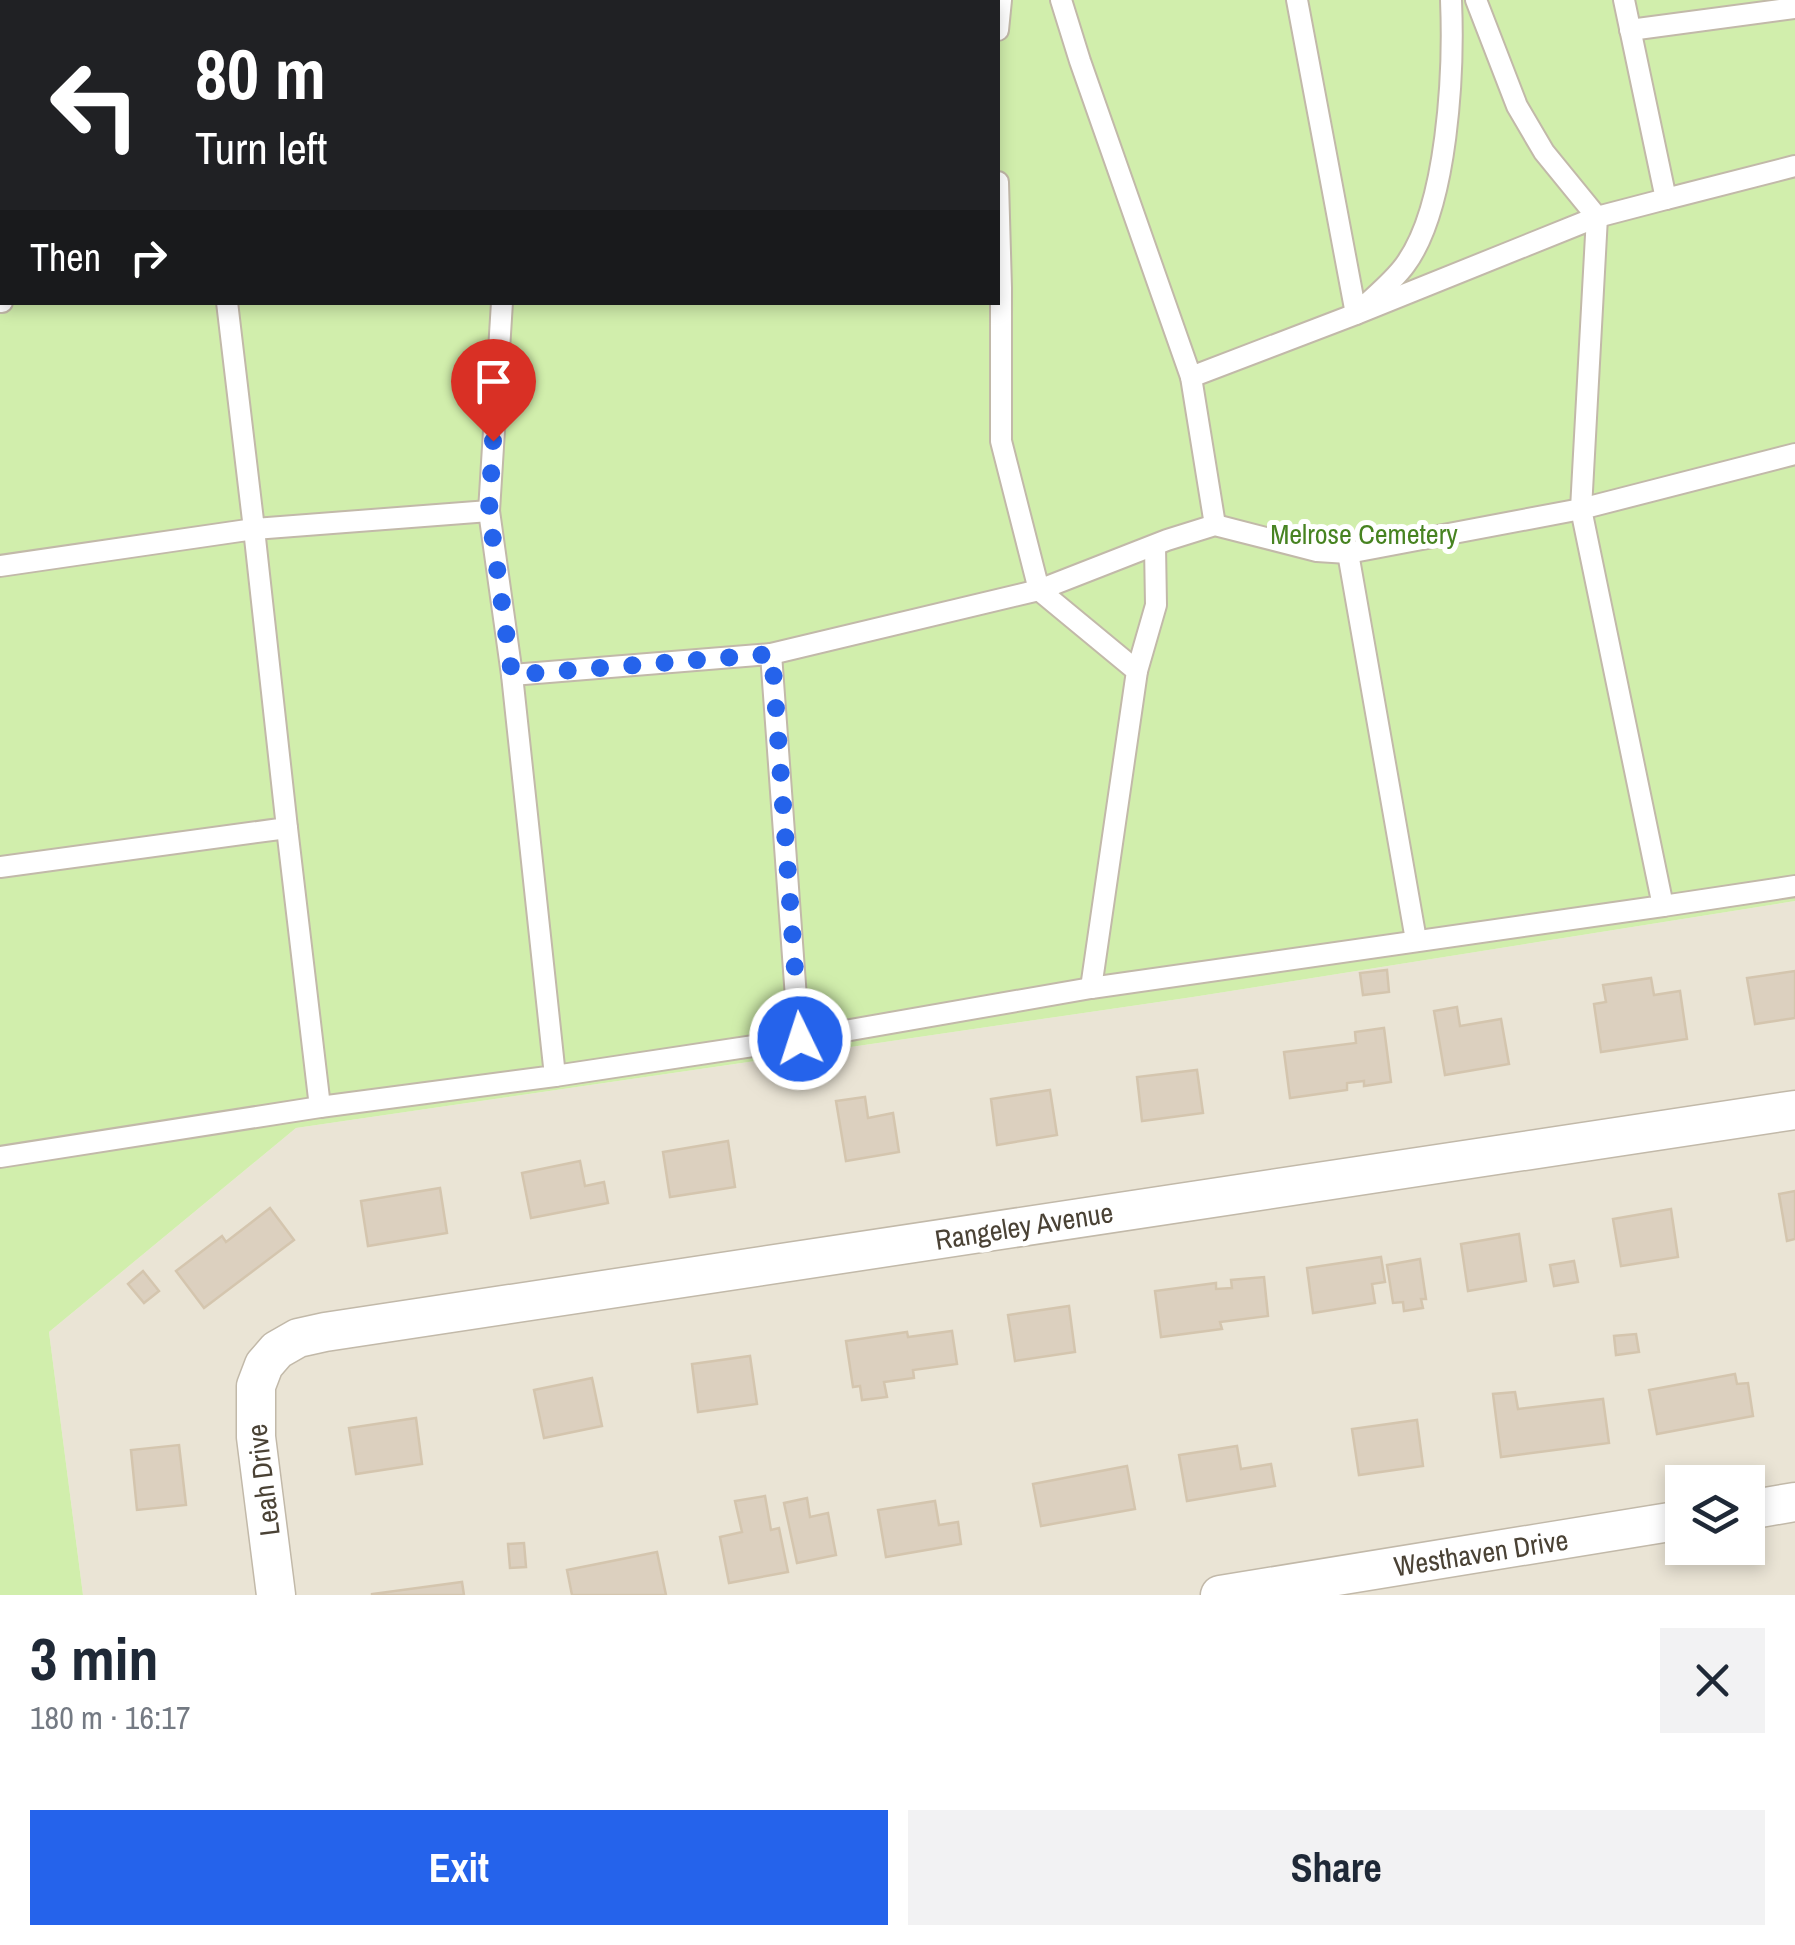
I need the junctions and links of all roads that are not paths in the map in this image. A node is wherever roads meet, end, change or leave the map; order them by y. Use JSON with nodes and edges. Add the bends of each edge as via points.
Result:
{"nodes":[{"id":1,"x":1061,"y":0,"type":"edge"},
{"id":2,"x":1297,"y":0,"type":"edge"},
{"id":3,"x":1452,"y":0,"type":"edge"},
{"id":4,"x":1476,"y":0,"type":"edge"},
{"id":5,"x":1624,"y":0,"type":"edge"},
{"id":6,"x":1795,"y":8,"type":"edge"},
{"id":7,"x":1630,"y":30,"type":"junction"},
{"id":8,"x":1795,"y":166,"type":"edge"},
{"id":9,"x":1666,"y":199,"type":"junction"},
{"id":10,"x":1597,"y":217,"type":"junction"},
{"id":11,"x":1000,"y":235,"type":"edge"},
{"id":12,"x":227,"y":305,"type":"edge"},
{"id":13,"x":502,"y":305,"type":"edge"},
{"id":14,"x":1356,"y":314,"type":"junction"},
{"id":15,"x":1192,"y":377,"type":"junction"},
{"id":16,"x":1795,"y":454,"type":"edge"},
{"id":17,"x":1580,"y":508,"type":"junction"},
{"id":18,"x":489,"y":511,"type":"junction"},
{"id":19,"x":1215,"y":525,"type":"junction"},
{"id":20,"x":254,"y":528,"type":"junction"},
{"id":21,"x":1156,"y":546,"type":"junction"},
{"id":22,"x":1348,"y":553,"type":"junction"},
{"id":23,"x":0,"y":566,"type":"edge"},
{"id":24,"x":1039,"y":590,"type":"junction"},
{"id":25,"x":772,"y":654,"type":"junction"},
{"id":26,"x":1137,"y":671,"type":"junction"},
{"id":27,"x":512,"y":675,"type":"junction"},
{"id":28,"x":287,"y":828,"type":"junction"},
{"id":29,"x":0,"y":867,"type":"edge"},
{"id":30,"x":1795,"y":886,"type":"edge"},
{"id":31,"x":1663,"y":906,"type":"junction"},
{"id":32,"x":1416,"y":940,"type":"junction"},
{"id":33,"x":1091,"y":988,"type":"junction"},
{"id":34,"x":800,"y":1039,"type":"junction"},
{"id":35,"x":555,"y":1076,"type":"junction"},
{"id":36,"x":320,"y":1108,"type":"junction"},
{"id":37,"x":1795,"y":1110,"type":"edge"},
{"id":38,"x":0,"y":1157,"type":"edge"},
{"id":39,"x":264,"y":1365,"type":"joint"},
{"id":40,"x":1795,"y":1502,"type":"edge"},
{"id":41,"x":1765,"y":1507,"type":"edge"},
{"id":42,"x":1665,"y":1523,"type":"edge"},
{"id":43,"x":276,"y":1595,"type":"edge"},
{"id":44,"x":1220,"y":1595,"type":"edge"}],
"edges":[{"from":1,"to":15,"type":"lane"},
{"from":2,"to":14,"type":"lane"},
{"from":3,"to":14,"type":"lane","via":[[1448,110],[1427,222],[1405,265]]},
{"from":4,"to":10,"type":"lane","via":[[1517,106]]},
{"from":5,"to":7,"type":"lane"},
{"from":6,"to":7,"type":"lane"},
{"from":7,"to":9,"type":"lane"},
{"from":8,"to":9,"type":"lane"},
{"from":9,"to":10,"type":"lane"},
{"from":10,"to":14,"type":"lane"},
{"from":10,"to":17,"type":"lane"},
{"from":11,"to":24,"type":"lane","via":[[1002,442]]},
{"from":12,"to":20,"type":"lane"},
{"from":13,"to":18,"type":"lane"},
{"from":14,"to":15,"type":"lane"},
{"from":15,"to":19,"type":"lane"},
{"from":16,"to":17,"type":"lane"},
{"from":17,"to":22,"type":"lane"},
{"from":17,"to":31,"type":"lane"},
{"from":18,"to":20,"type":"lane"},
{"from":18,"to":27,"type":"lane"},
{"from":19,"to":21,"type":"lane"},
{"from":19,"to":22,"type":"lane"},
{"from":20,"to":23,"type":"lane"},
{"from":20,"to":28,"type":"lane"},
{"from":21,"to":24,"type":"lane"},
{"from":21,"to":26,"type":"lane","via":[[1156,605]]},
{"from":22,"to":32,"type":"lane"},
{"from":24,"to":25,"type":"lane"},
{"from":24,"to":26,"type":"lane"},
{"from":25,"to":27,"type":"lane"},
{"from":25,"to":34,"type":"lane"},
{"from":26,"to":33,"type":"lane"},
{"from":27,"to":35,"type":"lane"},
{"from":28,"to":29,"type":"lane"},
{"from":28,"to":36,"type":"lane"},
{"from":30,"to":31,"type":"lane"},
{"from":31,"to":32,"type":"lane"},
{"from":32,"to":33,"type":"lane"},
{"from":33,"to":34,"type":"lane"},
{"from":34,"to":35,"type":"lane"},
{"from":35,"to":36,"type":"lane"},
{"from":36,"to":38,"type":"lane"},
{"from":37,"to":39,"type":"street","name":"Rangeley Avenue","via":[[325,1332],[298,1338]]},
{"from":39,"to":43,"type":"street","name":"Leah Drive","via":[[254,1414]]},
{"from":40,"to":41,"type":"street"},
{"from":42,"to":44,"type":"street","name":"Westhaven Drive"}]}
